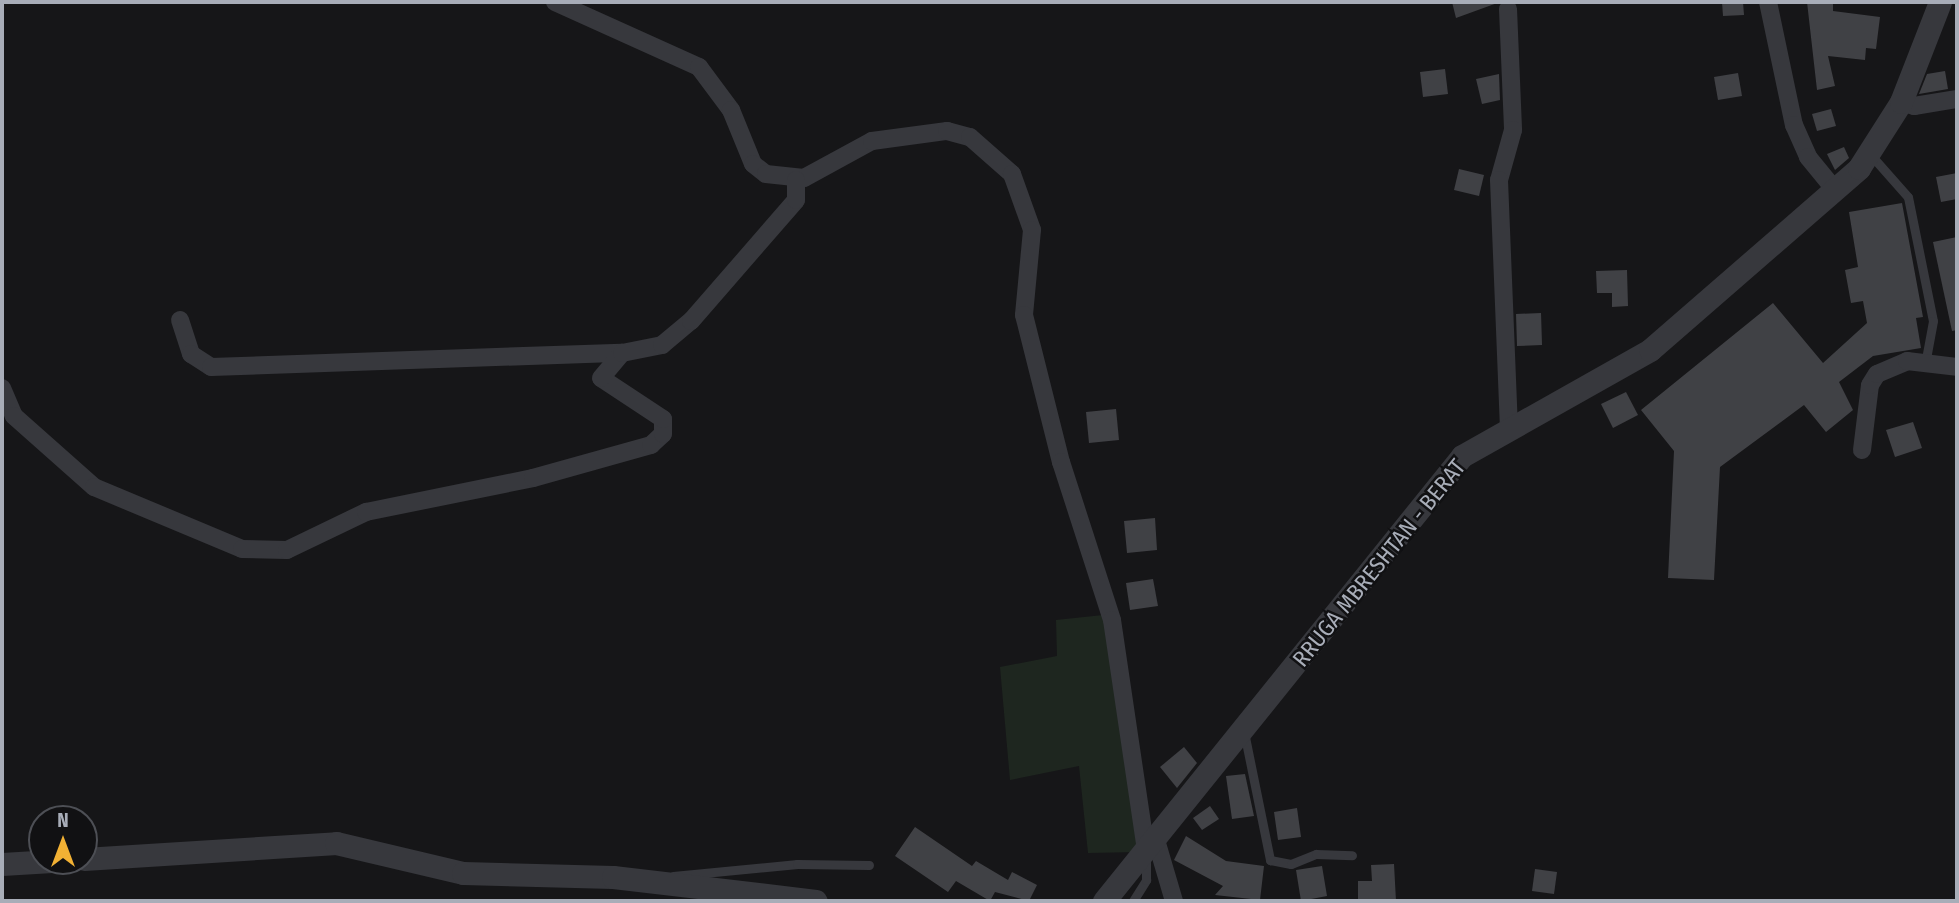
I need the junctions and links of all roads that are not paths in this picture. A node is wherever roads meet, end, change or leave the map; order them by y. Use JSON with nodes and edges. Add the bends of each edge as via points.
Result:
{"nodes":[{"id":1,"x":555,"y":2,"type":"edge"},
{"id":2,"x":1768,"y":2,"type":"edge"},
{"id":3,"x":1940,"y":2,"type":"edge"},
{"id":4,"x":1508,"y":9,"type":"dead end"},
{"id":5,"x":1957,"y":99,"type":"edge"},
{"id":6,"x":1901,"y":102,"type":"junction"},
{"id":7,"x":1870,"y":153,"type":"junction"},
{"id":8,"x":796,"y":180,"type":"junction"},
{"id":9,"x":1835,"y":190,"type":"junction"},
{"id":10,"x":180,"y":320,"type":"dead end"},
{"id":11,"x":622,"y":353,"type":"junction"},
{"id":12,"x":1925,"y":364,"type":"junction"},
{"id":13,"x":1957,"y":367,"type":"edge"},
{"id":14,"x":2,"y":388,"type":"edge"},
{"id":15,"x":1509,"y":427,"type":"junction"},
{"id":16,"x":1862,"y":450,"type":"dead end"},
{"id":17,"x":1244,"y":732,"type":"junction"},
{"id":18,"x":1151,"y":845,"type":"junction"},
{"id":19,"x":1352,"y":855,"type":"dead end"},
{"id":20,"x":98,"y":858,"type":"edge"},
{"id":21,"x":28,"y":862,"type":"edge"},
{"id":22,"x":2,"y":864,"type":"edge"},
{"id":23,"x":869,"y":865,"type":"dead end"},
{"id":24,"x":647,"y":881,"type":"junction"},
{"id":25,"x":1168,"y":898,"type":"edge"},
{"id":26,"x":816,"y":901,"type":"edge"},
{"id":27,"x":1104,"y":901,"type":"edge"},
{"id":28,"x":1133,"y":901,"type":"edge"}],
"edges":[{"from":1,"to":8,"type":"street","via":[[699,66],[732,110],[752,164],[784,181]]},
{"from":2,"to":9,"type":"street","via":[[1794,125],[1808,157]]},
{"from":3,"to":6,"type":"street","name":"RRUGA MBRESHTAN - BERAT"},
{"from":4,"to":15,"type":"street","via":[[1513,130],[1499,180]]},
{"from":5,"to":6,"type":"street","via":[[1914,106]]},
{"from":6,"to":7,"type":"street","name":"RRUGA MBRESHTAN - BERAT"},
{"from":7,"to":9,"type":"street","name":"RRUGA MBRESHTAN - BERAT"},
{"from":7,"to":12,"type":"lane","via":[[1908,197],[1933,320]]},
{"from":8,"to":11,"type":"street","via":[[796,200],[691,320],[662,345]]},
{"from":8,"to":18,"type":"street","via":[[872,141],[947,131],[970,137],[1012,174],[1032,230],[1024,284],[1027,326],[1061,462],[1112,620]]},
{"from":9,"to":15,"type":"street","name":"RRUGA MBRESHTAN - BERAT","via":[[1650,350]]},
{"from":10,"to":11,"type":"street","via":[[191,354],[211,367]]},
{"from":11,"to":14,"type":"street","via":[[601,378],[663,419],[663,434],[651,445],[533,478],[366,512],[287,551],[262,554],[94,487],[14,416]]},
{"from":12,"to":13,"type":"street"},
{"from":12,"to":16,"type":"street","via":[[1907,361],[1877,374],[1870,385]]},
{"from":15,"to":17,"type":"street","name":"RRUGA MBRESHTAN - BERAT","via":[[1462,456],[1434,488]]},
{"from":17,"to":18,"type":"street","name":"RRUGA MBRESHTAN - BERAT"},
{"from":17,"to":19,"type":"lane","via":[[1270,859],[1291,864],[1316,854]]},
{"from":18,"to":25,"type":"street"},
{"from":18,"to":27,"type":"street","name":"RRUGA MBRESHTAN - BERAT"},
{"from":18,"to":28,"type":"lane","via":[[1146,880]]},
{"from":20,"to":24,"type":"street","via":[[336,843],[463,873]]},
{"from":21,"to":22,"type":"street"},
{"from":23,"to":24,"type":"lane","via":[[797,864]]},
{"from":24,"to":26,"type":"street"}]}
